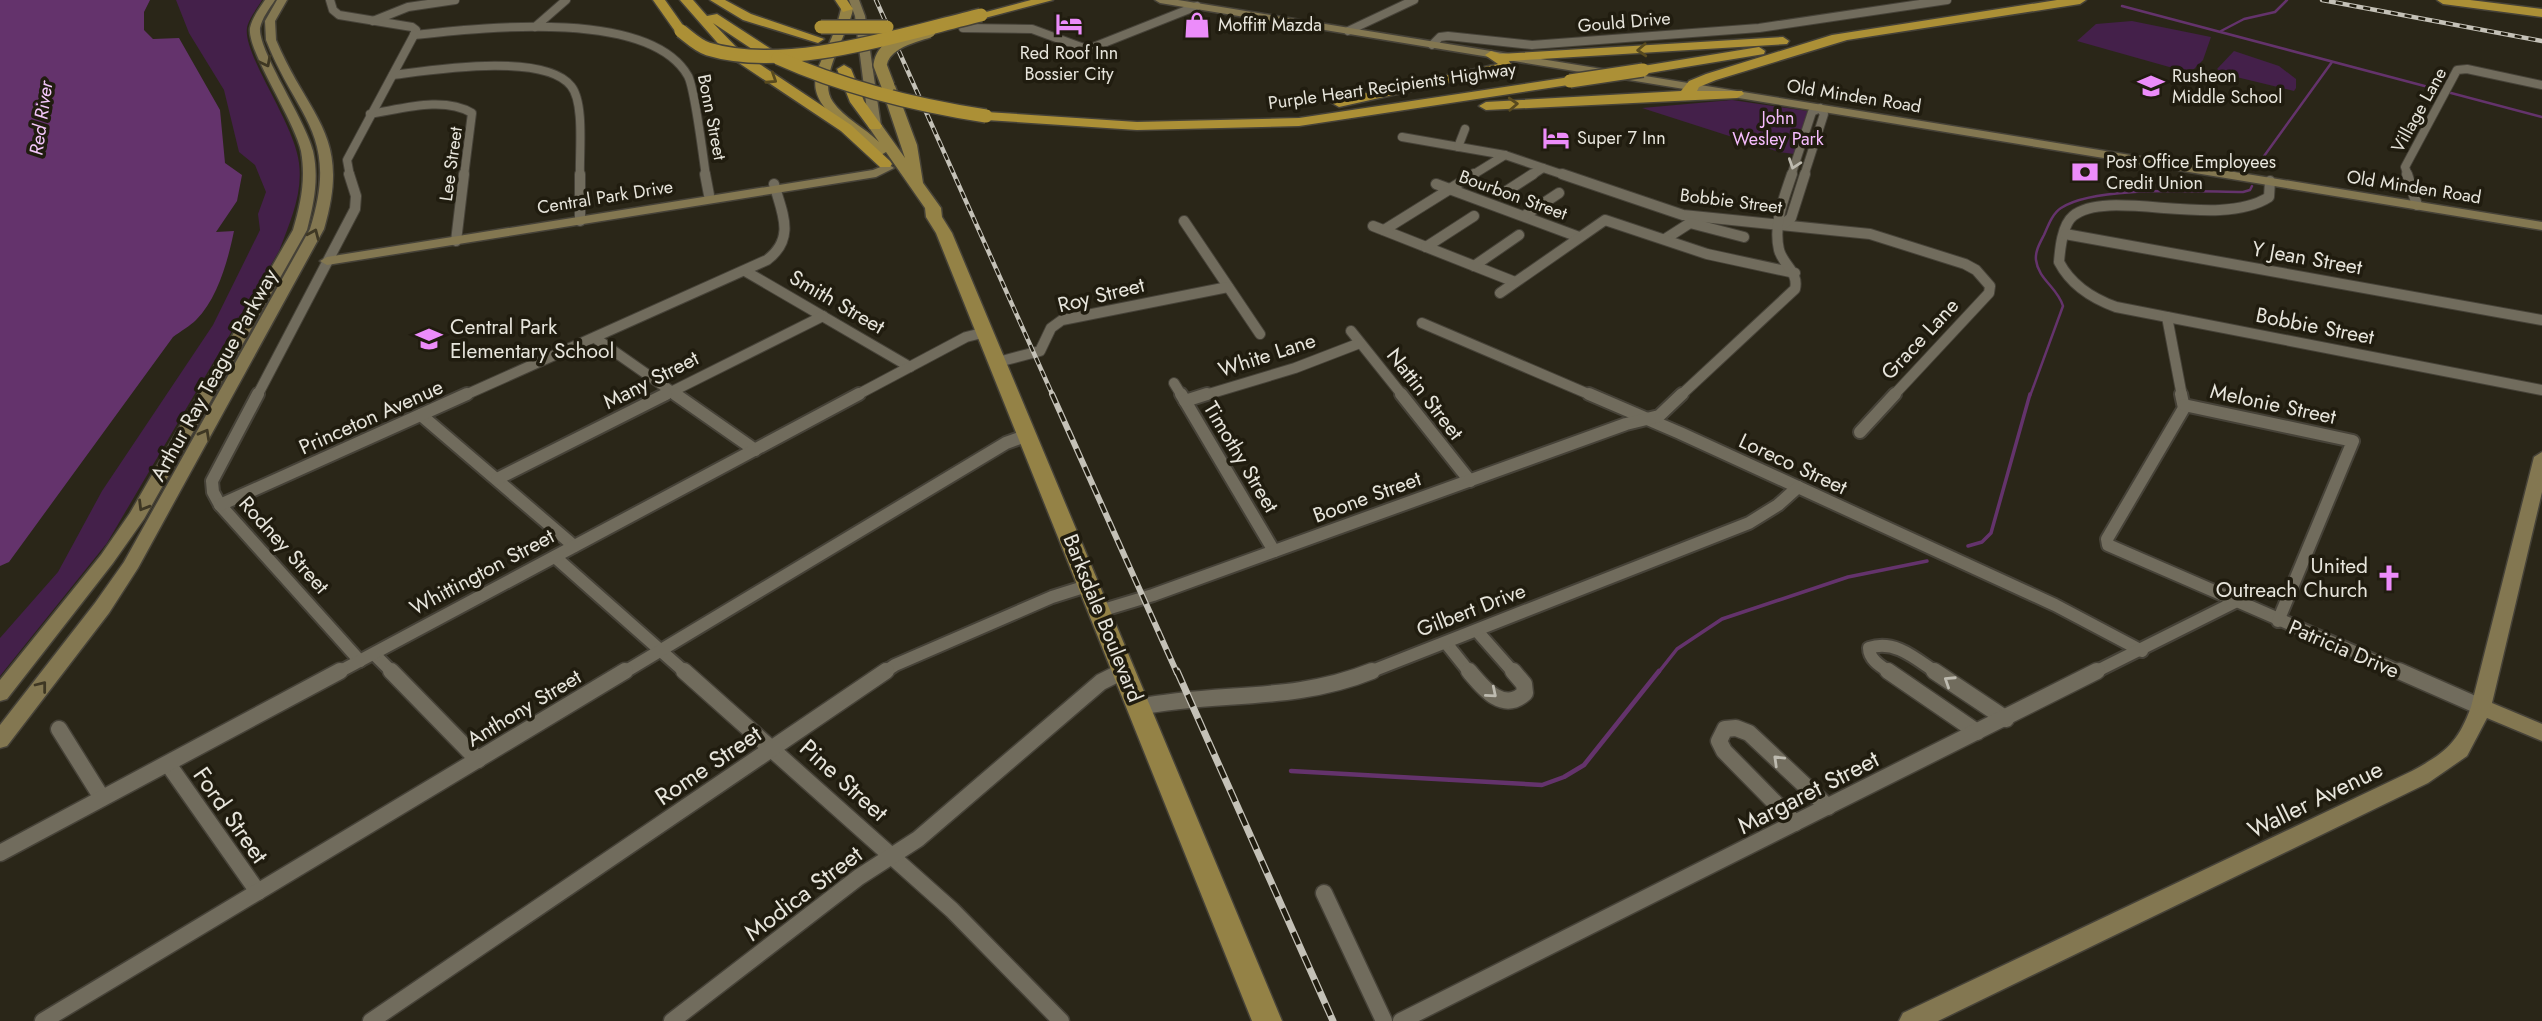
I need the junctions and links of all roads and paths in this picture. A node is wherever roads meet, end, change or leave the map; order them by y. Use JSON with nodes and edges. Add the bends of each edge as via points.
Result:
{"nodes":[{"id":1,"x":270,"y":0,"type":"edge"},
{"id":2,"x":282,"y":0,"type":"edge"},
{"id":3,"x":330,"y":0,"type":"edge"},
{"id":4,"x":455,"y":0,"type":"edge"},
{"id":5,"x":566,"y":0,"type":"edge"},
{"id":6,"x":659,"y":0,"type":"edge"},
{"id":7,"x":687,"y":0,"type":"edge"},
{"id":8,"x":703,"y":0,"type":"edge"},
{"id":9,"x":716,"y":0,"type":"edge"},
{"id":10,"x":724,"y":0,"type":"edge"},
{"id":11,"x":735,"y":0,"type":"edge"},
{"id":12,"x":1033,"y":0,"type":"edge"},
{"id":13,"x":1047,"y":0,"type":"edge"},
{"id":14,"x":1160,"y":0,"type":"edge"},
{"id":15,"x":1404,"y":0,"type":"edge"},
{"id":16,"x":1414,"y":0,"type":"edge"},
{"id":17,"x":1947,"y":0,"type":"edge"},
{"id":18,"x":2044,"y":0,"type":"edge"},
{"id":19,"x":2080,"y":0,"type":"edge"},
{"id":20,"x":2443,"y":0,"type":"edge"},
{"id":21,"x":2501,"y":0,"type":"edge"},
{"id":22,"x":2511,"y":0,"type":"edge"},
{"id":23,"x":847,"y":2,"type":"edge"},
{"id":24,"x":2542,"y":5,"type":"edge"},
{"id":25,"x":1196,"y":6,"type":"junction"},
{"id":26,"x":985,"y":13,"type":"junction"},
{"id":27,"x":2542,"y":13,"type":"edge"},
{"id":28,"x":373,"y":21,"type":"junction"},
{"id":29,"x":790,"y":22,"type":"junction"},
{"id":30,"x":535,"y":27,"type":"junction"},
{"id":31,"x":963,"y":28,"type":"dead end"},
{"id":32,"x":1344,"y":30,"type":"junction"},
{"id":33,"x":820,"y":33,"type":"junction"},
{"id":34,"x":414,"y":35,"type":"junction"},
{"id":35,"x":1845,"y":37,"type":"junction"},
{"id":36,"x":1783,"y":41,"type":"junction"},
{"id":37,"x":1432,"y":45,"type":"junction"},
{"id":38,"x":772,"y":51,"type":"junction"},
{"id":39,"x":1498,"y":60,"type":"junction"},
{"id":40,"x":1546,"y":63,"type":"joint"},
{"id":41,"x":1564,"y":69,"type":"junction"},
{"id":42,"x":393,"y":75,"type":"junction"},
{"id":43,"x":1712,"y":77,"type":"junction"},
{"id":44,"x":2542,"y":85,"type":"edge"},
{"id":45,"x":1686,"y":91,"type":"junction"},
{"id":46,"x":1737,"y":94,"type":"junction"},
{"id":47,"x":1820,"y":108,"type":"junction"},
{"id":48,"x":987,"y":113,"type":"junction"},
{"id":49,"x":370,"y":114,"type":"junction"},
{"id":50,"x":1217,"y":120,"type":"junction"},
{"id":51,"x":1299,"y":121,"type":"junction"},
{"id":52,"x":875,"y":126,"type":"junction"},
{"id":53,"x":1421,"y":127,"type":"dead end"},
{"id":54,"x":1465,"y":128,"type":"dead end"},
{"id":55,"x":1402,"y":137,"type":"dead end"},
{"id":56,"x":1415,"y":139,"type":"junction"},
{"id":57,"x":1458,"y":147,"type":"junction"},
{"id":58,"x":1505,"y":155,"type":"junction"},
{"id":59,"x":897,"y":165,"type":"junction"},
{"id":60,"x":1543,"y":168,"type":"junction"},
{"id":61,"x":2270,"y":181,"type":"junction"},
{"id":62,"x":1436,"y":184,"type":"dead end"},
{"id":63,"x":775,"y":187,"type":"junction"},
{"id":64,"x":1451,"y":189,"type":"junction"},
{"id":65,"x":1559,"y":193,"type":"dead end"},
{"id":66,"x":1502,"y":194,"type":"dead end"},
{"id":67,"x":709,"y":197,"type":"junction"},
{"id":68,"x":2417,"y":205,"type":"junction"},
{"id":69,"x":1474,"y":216,"type":"dead end"},
{"id":70,"x":1524,"y":216,"type":"junction"},
{"id":71,"x":934,"y":217,"type":"junction"},
{"id":72,"x":580,"y":221,"type":"junction"},
{"id":73,"x":1184,"y":221,"type":"dead end"},
{"id":74,"x":1782,"y":225,"type":"junction"},
{"id":75,"x":2542,"y":226,"type":"edge"},
{"id":76,"x":2066,"y":234,"type":"junction"},
{"id":77,"x":1519,"y":235,"type":"dead end"},
{"id":78,"x":1579,"y":237,"type":"junction"},
{"id":79,"x":1744,"y":237,"type":"dead end"},
{"id":80,"x":1665,"y":239,"type":"junction"},
{"id":81,"x":456,"y":241,"type":"junction"},
{"id":82,"x":1426,"y":247,"type":"junction"},
{"id":83,"x":327,"y":261,"type":"junction"},
{"id":84,"x":1474,"y":266,"type":"junction"},
{"id":85,"x":1976,"y":270,"type":"joint"},
{"id":86,"x":745,"y":271,"type":"junction"},
{"id":87,"x":1794,"y":273,"type":"junction"},
{"id":88,"x":1515,"y":282,"type":"junction"},
{"id":89,"x":1228,"y":287,"type":"junction"},
{"id":90,"x":1500,"y":293,"type":"dead end"},
{"id":91,"x":823,"y":316,"type":"junction"},
{"id":92,"x":2166,"y":317,"type":"junction"},
{"id":93,"x":2542,"y":320,"type":"edge"},
{"id":94,"x":1422,"y":323,"type":"dead end"},
{"id":95,"x":1351,"y":331,"type":"dead end"},
{"id":96,"x":986,"y":332,"type":"junction"},
{"id":97,"x":1260,"y":334,"type":"dead end"},
{"id":98,"x":595,"y":338,"type":"junction"},
{"id":99,"x":1360,"y":343,"type":"junction"},
{"id":100,"x":998,"y":362,"type":"junction"},
{"id":101,"x":910,"y":367,"type":"junction"},
{"id":102,"x":1174,"y":383,"type":"dead end"},
{"id":103,"x":672,"y":390,"type":"junction"},
{"id":104,"x":2542,"y":390,"type":"edge"},
{"id":105,"x":1185,"y":401,"type":"junction"},
{"id":106,"x":2184,"y":405,"type":"junction"},
{"id":107,"x":421,"y":415,"type":"junction"},
{"id":108,"x":1646,"y":420,"type":"junction"},
{"id":109,"x":1860,"y":432,"type":"dead end"},
{"id":110,"x":1028,"y":435,"type":"junction"},
{"id":111,"x":755,"y":450,"type":"junction"},
{"id":112,"x":2542,"y":457,"type":"edge"},
{"id":113,"x":497,"y":479,"type":"junction"},
{"id":114,"x":1469,"y":481,"type":"junction"},
{"id":115,"x":1798,"y":487,"type":"junction"},
{"id":116,"x":2537,"y":498,"type":"edge"},
{"id":117,"x":220,"y":505,"type":"junction"},
{"id":118,"x":575,"y":547,"type":"junction"},
{"id":119,"x":1274,"y":551,"type":"junction"},
{"id":120,"x":555,"y":557,"type":"junction"},
{"id":121,"x":1090,"y":585,"type":"junction"},
{"id":122,"x":2235,"y":602,"type":"junction"},
{"id":123,"x":1100,"y":611,"type":"junction"},
{"id":124,"x":2278,"y":621,"type":"junction"},
{"id":125,"x":1477,"y":631,"type":"junction"},
{"id":126,"x":1447,"y":643,"type":"junction"},
{"id":127,"x":660,"y":650,"type":"junction"},
{"id":128,"x":2142,"y":651,"type":"junction"},
{"id":129,"x":367,"y":657,"type":"junction"},
{"id":130,"x":1124,"y":671,"type":"junction"},
{"id":131,"x":0,"y":694,"type":"edge"},
{"id":132,"x":1139,"y":707,"type":"junction"},
{"id":133,"x":2480,"y":707,"type":"junction"},
{"id":134,"x":2006,"y":719,"type":"junction"},
{"id":135,"x":59,"y":729,"type":"dead end"},
{"id":136,"x":1977,"y":732,"type":"junction"},
{"id":137,"x":2542,"y":733,"type":"edge"},
{"id":138,"x":0,"y":740,"type":"edge"},
{"id":139,"x":772,"y":749,"type":"junction"},
{"id":140,"x":478,"y":760,"type":"junction"},
{"id":141,"x":168,"y":764,"type":"junction"},
{"id":142,"x":102,"y":798,"type":"junction"},
{"id":143,"x":1828,"y":807,"type":"junction"},
{"id":144,"x":1795,"y":823,"type":"junction"},
{"id":145,"x":0,"y":853,"type":"edge"},
{"id":146,"x":892,"y":856,"type":"junction"},
{"id":147,"x":258,"y":892,"type":"junction"},
{"id":148,"x":1324,"y":893,"type":"dead end"},
{"id":149,"x":43,"y":1021,"type":"edge"},
{"id":150,"x":371,"y":1021,"type":"edge"},
{"id":151,"x":672,"y":1021,"type":"edge"},
{"id":152,"x":1061,"y":1021,"type":"edge"},
{"id":153,"x":1267,"y":1021,"type":"edge"},
{"id":154,"x":1384,"y":1021,"type":"edge"},
{"id":155,"x":1401,"y":1021,"type":"edge"},
{"id":156,"x":1912,"y":1021,"type":"edge"}],
"edges":[{"from":1,"to":131,"type":"street","name":"Arthur Ray Teague Parkway","one_way":true,"via":[[258,19],[255,36],[309,150],[311,185],[302,224],[138,515]]},
{"from":138,"to":2,"type":"street","name":"Arthur Ray Teague Parkway","one_way":true,"via":[[128,570],[317,229],[328,182],[326,151],[270,36],[271,19]]},
{"from":3,"to":28,"type":"street","via":[[339,15]]},
{"from":4,"to":28,"type":"street","via":[[408,7]]},
{"from":5,"to":30,"type":"street"},
{"from":6,"to":26,"type":"highway","bridge":true,"via":[[693,44],[734,55],[771,57],[824,51]]},
{"from":7,"to":38,"type":"highway","name":"Purple Heart Recipients Highway"},
{"from":7,"to":59,"type":"highway","one_way":true,"via":[[735,54]]},
{"from":8,"to":38,"type":"highway","name":"Purple Heart Recipients Highway"},
{"from":9,"to":33,"type":"highway","via":[[747,17]]},
{"from":10,"to":29,"type":"highway","via":[[759,16]]},
{"from":11,"to":29,"type":"highway"},
{"from":12,"to":26,"type":"highway"},
{"from":13,"to":26,"type":"highway"},
{"from":14,"to":25,"type":"street"},
{"from":15,"to":32,"type":"street"},
{"from":16,"to":32,"type":"street"},
{"from":17,"to":37,"type":"street","name":"Gould Drive","via":[[1768,28],[1532,45],[1443,36]]},
{"from":18,"to":36,"type":"highway","name":"Purple Heart Recipients Highway"},
{"from":19,"to":35,"type":"highway","name":"Purple Heart Recipients Highway"},
{"from":20,"to":27,"type":"highway"},
{"from":21,"to":24,"type":"highway"},
{"from":22,"to":24,"type":"highway"},
{"from":23,"to":52,"type":"street","name":"Barksdale Boulevard","via":[[860,16]]},
{"from":23,"to":59,"type":"main road","name":"Barksdale Boulevard","via":[[843,30],[820,80],[820,93],[830,108]]},
{"from":25,"to":31,"type":"street","via":[[1091,48],[1032,29]]},
{"from":25,"to":32,"type":"street"},
{"from":26,"to":33,"type":"highway","bridge":true},
{"from":26,"to":59,"type":"main road","bridge":true,"via":[[891,48],[880,63],[910,145]]},
{"from":28,"to":34,"type":"street","via":[[412,27]]},
{"from":29,"to":33,"type":"highway"},
{"from":30,"to":34,"type":"street","name":"Bonn Street"},
{"from":30,"to":67,"type":"street","name":"Bonn Street","via":[[628,38],[679,62],[691,84]]},
{"from":32,"to":37,"type":"street"},
{"from":33,"to":52,"type":"highway","via":[[836,53],[857,102]]},
{"from":34,"to":42,"type":"street","name":"Rodney Street"},
{"from":35,"to":41,"type":"highway","name":"Purple Heart Recipients Highway","bridge":true,"via":[[1643,70]]},
{"from":35,"to":43,"type":"highway"},
{"from":36,"to":41,"type":"highway","one_way":true},
{"from":36,"to":41,"type":"highway","name":"Purple Heart Recipients Highway","via":[[1628,66]]},
{"from":37,"to":39,"type":"street"},
{"from":38,"to":48,"type":"highway","name":"Purple Heart Recipients Highway","bridge":true,"via":[[807,72],[865,91],[926,106]]},
{"from":39,"to":40,"type":"street"},
{"from":39,"to":41,"type":"highway"},
{"from":39,"to":50,"type":"highway","via":[[1330,105]]},
{"from":40,"to":41,"type":"highway","via":[[1549,57]]},
{"from":41,"to":45,"type":"street"},
{"from":41,"to":50,"type":"highway","name":"Purple Heart Recipients Highway","via":[[1335,111]]},
{"from":41,"to":51,"type":"highway","name":"Purple Heart Recipients Highway"},
{"from":42,"to":49,"type":"street","name":"Rodney Street"},
{"from":42,"to":72,"type":"street","via":[[503,66],[540,71],[570,84],[578,97]]},
{"from":43,"to":45,"type":"highway"},
{"from":43,"to":46,"type":"highway","via":[[1712,86]]},
{"from":44,"to":68,"type":"street","name":"Village Lane","via":[[2457,70],[2405,167]]},
{"from":45,"to":46,"type":"highway"},
{"from":51,"to":45,"type":"highway","one_way":true},
{"from":46,"to":47,"type":"street","name":"Old Minden Road"},
{"from":47,"to":61,"type":"street","name":"Old Minden Road"},
{"from":47,"to":74,"type":"street","via":[[1824,114],[1791,218]]},
{"from":47,"to":74,"type":"street","one_way":true,"via":[[1812,112],[1784,193],[1778,216]]},
{"from":48,"to":50,"type":"highway","name":"Purple Heart Recipients Highway"},
{"from":48,"to":51,"type":"highway","name":"Purple Heart Recipients Highway","via":[[1137,127]]},
{"from":49,"to":81,"type":"street","name":"Lee Street","via":[[445,105],[472,113]]},
{"from":49,"to":83,"type":"street","name":"Rodney Street","via":[[346,163],[356,205]]},
{"from":52,"to":59,"type":"main road","name":"Barksdale Boulevard"},
{"from":53,"to":56,"type":"street"},
{"from":54,"to":57,"type":"street"},
{"from":55,"to":56,"type":"street","name":"Bobbie Street"},
{"from":56,"to":57,"type":"street","name":"Bobbie Street"},
{"from":57,"to":58,"type":"street","name":"Bobbie Street"},
{"from":58,"to":60,"type":"street","name":"Bobbie Street"},
{"from":58,"to":64,"type":"street"},
{"from":59,"to":63,"type":"street","name":"Central Park Drive","via":[[876,173]]},
{"from":59,"to":71,"type":"main road","name":"Barksdale Boulevard","via":[[923,210]]},
{"from":59,"to":71,"type":"main road","name":"Barksdale Boulevard","via":[[933,208]]},
{"from":60,"to":66,"type":"street"},
{"from":60,"to":74,"type":"street","name":"Bobbie Street","via":[[1672,212]]},
{"from":61,"to":68,"type":"street","name":"Old Minden Road"},
{"from":61,"to":76,"type":"street","via":[[2269,198],[2252,206],[2214,210],[2096,208],[2076,214]]},
{"from":62,"to":64,"type":"street","name":"Bourbon Street"},
{"from":63,"to":67,"type":"street","name":"Central Park Drive"},
{"from":63,"to":86,"type":"street","name":"Princeton Avenue","via":[[785,244],[772,257]]},
{"from":64,"to":70,"type":"street","name":"Bourbon Street"},
{"from":64,"to":82,"type":"street","via":[[1379,228]]},
{"from":65,"to":70,"type":"street"},
{"from":67,"to":72,"type":"street","name":"Central Park Drive"},
{"from":68,"to":75,"type":"street","name":"Old Minden Road"},
{"from":69,"to":82,"type":"street"},
{"from":70,"to":78,"type":"street","name":"Bourbon Street"},
{"from":71,"to":96,"type":"main road","name":"Barksdale Boulevard"},
{"from":72,"to":81,"type":"street","name":"Central Park Drive"},
{"from":73,"to":89,"type":"street"},
{"from":74,"to":85,"type":"street","name":"Bobbie Street","via":[[1870,234]]},
{"from":74,"to":87,"type":"street","via":[[1779,251]]},
{"from":76,"to":92,"type":"street","name":"Bobbie Street","via":[[2059,262],[2067,277],[2085,292],[2116,307]]},
{"from":76,"to":93,"type":"street","name":"Y Jean Street"},
{"from":77,"to":84,"type":"street"},
{"from":78,"to":80,"type":"street","via":[[1609,220]]},
{"from":78,"to":88,"type":"street"},
{"from":79,"to":80,"type":"street","via":[[1690,223]]},
{"from":80,"to":87,"type":"street","via":[[1707,254]]},
{"from":81,"to":83,"type":"street","name":"Central Park Drive"},
{"from":82,"to":84,"type":"street"},
{"from":83,"to":117,"type":"street","name":"Rodney Street","via":[[214,476],[213,492]]},
{"from":84,"to":88,"type":"street"},
{"from":85,"to":109,"type":"street","name":"Grace Lane","via":[[1990,286],[1989,293]]},
{"from":86,"to":91,"type":"street","name":"Smith Street"},
{"from":86,"to":98,"type":"street","name":"Princeton Avenue"},
{"from":87,"to":108,"type":"street","name":"Boone Street","via":[[1797,284],[1788,297],[1659,416]]},
{"from":88,"to":90,"type":"street"},
{"from":89,"to":97,"type":"street"},
{"from":89,"to":100,"type":"street","name":"Roy Street","via":[[1062,320],[1051,328],[1040,351]]},
{"from":91,"to":101,"type":"street","name":"Smith Street"},
{"from":91,"to":103,"type":"street","name":"Many Street"},
{"from":92,"to":104,"type":"street","name":"Bobbie Street"},
{"from":92,"to":106,"type":"street"},
{"from":94,"to":108,"type":"street","name":"Loreco Street"},
{"from":95,"to":99,"type":"street","name":"Nattin Street"},
{"from":96,"to":100,"type":"main road","name":"Barksdale Boulevard"},
{"from":96,"to":101,"type":"street","name":"Whittington Street","via":[[966,337]]},
{"from":98,"to":103,"type":"street"},
{"from":98,"to":107,"type":"street","name":"Princeton Avenue"},
{"from":99,"to":105,"type":"street","name":"White Lane"},
{"from":99,"to":114,"type":"street","name":"Nattin Street"},
{"from":100,"to":110,"type":"main road","name":"Barksdale Boulevard"},
{"from":101,"to":111,"type":"street","name":"Whittington Street"},
{"from":102,"to":105,"type":"street","name":"Timothy Street"},
{"from":103,"to":111,"type":"street"},
{"from":103,"to":113,"type":"street","name":"Many Street"},
{"from":105,"to":119,"type":"street","name":"Timothy Street"},
{"from":106,"to":122,"type":"street","name":"Patricia Drive","via":[[2107,542],[2116,551]]},
{"from":106,"to":124,"type":"street","name":"Melonie Street","via":[[2353,441]]},
{"from":107,"to":113,"type":"street"},
{"from":107,"to":117,"type":"street","name":"Princeton Avenue"},
{"from":108,"to":114,"type":"street","name":"Boone Street"},
{"from":108,"to":115,"type":"street","name":"Loreco Street"},
{"from":110,"to":121,"type":"main road","name":"Barksdale Boulevard"},
{"from":110,"to":127,"type":"street","name":"Anthony Street","via":[[1006,443]]},
{"from":111,"to":118,"type":"street","name":"Whittington Street"},
{"from":112,"to":116,"type":"street","name":"Waller Avenue"},
{"from":113,"to":118,"type":"street"},
{"from":114,"to":119,"type":"street","name":"Boone Street"},
{"from":115,"to":125,"type":"street","name":"Gilbert Drive","via":[[1749,523]]},
{"from":115,"to":128,"type":"street","name":"Loreco Street","via":[[2055,605]]},
{"from":116,"to":133,"type":"street","name":"Waller Avenue"},
{"from":117,"to":129,"type":"street","name":"Rodney Street"},
{"from":118,"to":120,"type":"street","name":"Whittington Street"},
{"from":119,"to":123,"type":"street","name":"Boone Street"},
{"from":120,"to":127,"type":"street","name":"Pine Street"},
{"from":120,"to":129,"type":"street","name":"Whittington Street"},
{"from":121,"to":123,"type":"main road","name":"Barksdale Boulevard"},
{"from":121,"to":139,"type":"street","name":"Rome Street","via":[[905,660]]},
{"from":122,"to":124,"type":"street","name":"Patricia Drive"},
{"from":122,"to":128,"type":"street","name":"Margaret Street"},
{"from":123,"to":130,"type":"main road","name":"Barksdale Boulevard"},
{"from":124,"to":133,"type":"street","name":"Patricia Drive"},
{"from":125,"to":126,"type":"street","name":"Gilbert Drive"},
{"from":126,"to":125,"type":"street","one_way":true,"via":[[1491,695],[1506,702],[1519,699],[1524,684]]},
{"from":126,"to":132,"type":"street","name":"Gilbert Drive","via":[[1311,690]]},
{"from":127,"to":139,"type":"street","name":"Pine Street"},
{"from":127,"to":140,"type":"street","name":"Anthony Street"},
{"from":128,"to":134,"type":"street","name":"Margaret Street"},
{"from":129,"to":140,"type":"street","name":"Rodney Street"},
{"from":129,"to":141,"type":"street","name":"Whittington Street"},
{"from":130,"to":132,"type":"main road","name":"Barksdale Boulevard"},
{"from":130,"to":146,"type":"street","name":"Modica Street","via":[[1101,682],[928,832]]},
{"from":132,"to":153,"type":"main road","name":"Barksdale Boulevard"},
{"from":133,"to":137,"type":"street","name":"Patricia Drive"},
{"from":133,"to":156,"type":"street","name":"Waller Avenue","via":[[2464,748],[2438,768]]},
{"from":134,"to":136,"type":"street","name":"Margaret Street"},
{"from":134,"to":136,"type":"street","one_way":true,"via":[[1900,649],[1881,644],[1869,648],[1875,663]]},
{"from":135,"to":142,"type":"street"},
{"from":136,"to":143,"type":"street","name":"Margaret Street"},
{"from":139,"to":146,"type":"street","name":"Pine Street"},
{"from":139,"to":150,"type":"street","name":"Rome Street"},
{"from":140,"to":147,"type":"street","name":"Anthony Street"},
{"from":141,"to":142,"type":"street","name":"Whittington Street"},
{"from":141,"to":147,"type":"street","name":"Ford Street"},
{"from":142,"to":145,"type":"street","name":"Whittington Street"},
{"from":143,"to":144,"type":"street","name":"Margaret Street"},
{"from":143,"to":144,"type":"street","one_way":true,"via":[[1749,733],[1725,729],[1719,741],[1724,751]]},
{"from":144,"to":155,"type":"street","name":"Margaret Street"},
{"from":146,"to":151,"type":"street","name":"Modica Street"},
{"from":146,"to":152,"type":"street","name":"Pine Street","via":[[975,931]]},
{"from":147,"to":149,"type":"street","name":"Anthony Street"},
{"from":148,"to":154,"type":"street"}]}
